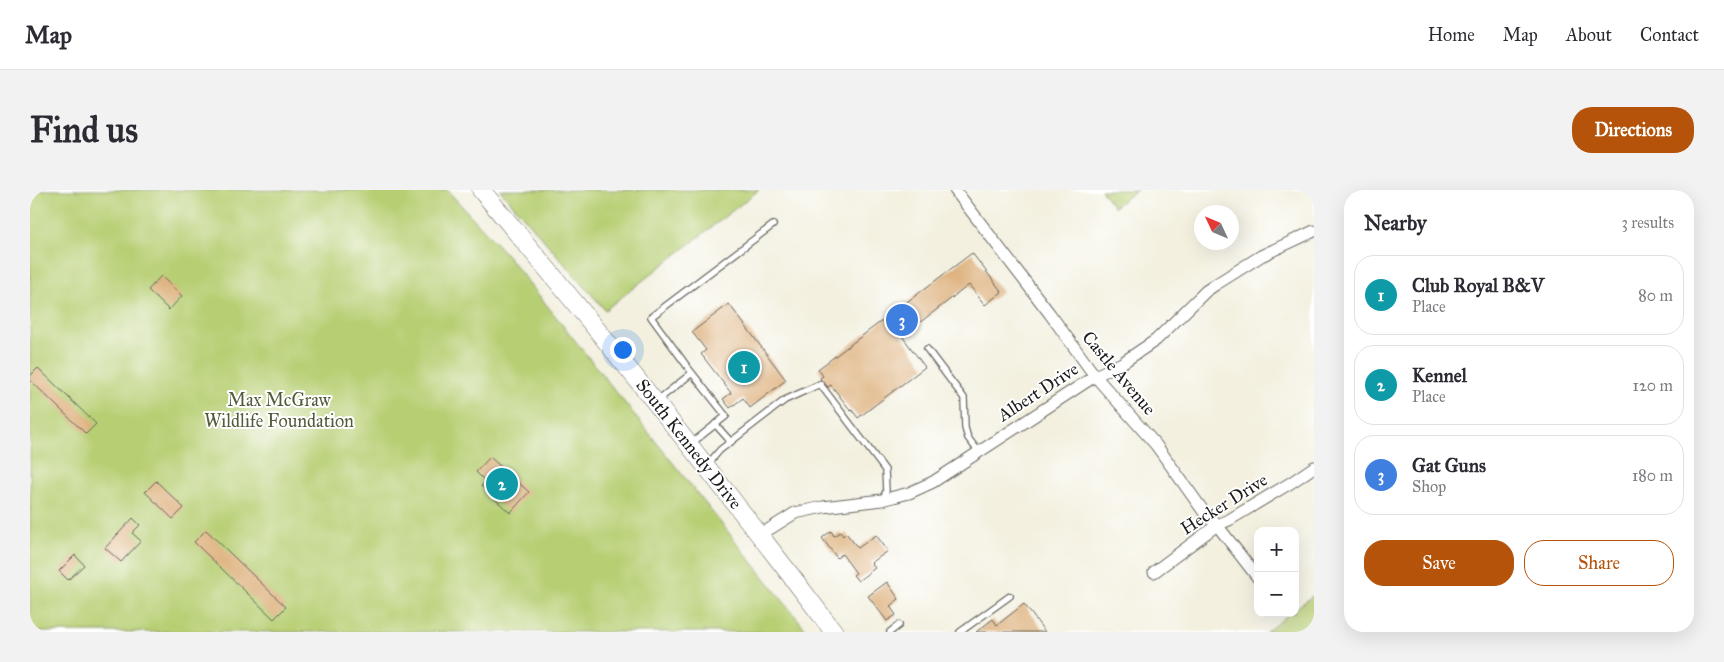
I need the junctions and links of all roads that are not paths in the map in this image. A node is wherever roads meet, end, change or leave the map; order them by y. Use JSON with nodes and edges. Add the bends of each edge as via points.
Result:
{"nodes":[{"id":1,"x":481,"y":190,"type":"edge"},
{"id":2,"x":955,"y":190,"type":"edge"},
{"id":3,"x":773,"y":225,"type":"dead end"},
{"id":4,"x":1314,"y":231,"type":"edge"},
{"id":5,"x":927,"y":349,"type":"dead end"},
{"id":6,"x":692,"y":372,"type":"junction"},
{"id":7,"x":1095,"y":376,"type":"junction"},
{"id":8,"x":656,"y":402,"type":"junction"},
{"id":9,"x":716,"y":424,"type":"junction"},
{"id":10,"x":731,"y":442,"type":"junction"},
{"id":11,"x":690,"y":444,"type":"junction"},
{"id":12,"x":979,"y":453,"type":"junction"},
{"id":13,"x":707,"y":466,"type":"junction"},
{"id":14,"x":1314,"y":467,"type":"edge"},
{"id":15,"x":882,"y":500,"type":"junction"},
{"id":16,"x":1217,"y":525,"type":"junction"},
{"id":17,"x":760,"y":535,"type":"junction"},
{"id":18,"x":1154,"y":572,"type":"dead end"},
{"id":19,"x":1254,"y":573,"type":"edge"},
{"id":20,"x":1010,"y":596,"type":"dead end"},
{"id":21,"x":899,"y":624,"type":"dead end"},
{"id":22,"x":834,"y":632,"type":"edge"},
{"id":23,"x":890,"y":632,"type":"edge"},
{"id":24,"x":960,"y":632,"type":"edge"}],
"edges":[{"from":1,"to":8,"type":"main road","name":"South Kennedy Drive"},
{"from":2,"to":7,"type":"street","name":"Castle Avenue"},
{"from":3,"to":6,"type":"lane","via":[[651,317]]},
{"from":4,"to":7,"type":"street","name":"Albert Drive","via":[[1261,256],[1218,283],[1156,340],[1122,363]]},
{"from":5,"to":12,"type":"lane","via":[[964,398],[965,428]]},
{"from":6,"to":8,"type":"lane"},
{"from":6,"to":9,"type":"lane","via":[[726,416]]},
{"from":7,"to":12,"type":"street","name":"Albert Drive"},
{"from":7,"to":16,"type":"street","name":"Castle Avenue","via":[[1156,445]]},
{"from":8,"to":11,"type":"main road","name":"South Kennedy Drive"},
{"from":9,"to":10,"type":"lane"},
{"from":9,"to":11,"type":"lane"},
{"from":10,"to":13,"type":"lane"},
{"from":10,"to":15,"type":"lane","via":[[785,400],[820,384],[885,470],[886,491]]},
{"from":11,"to":13,"type":"main road","name":"South Kennedy Drive"},
{"from":12,"to":15,"type":"street","name":"Albert Drive","via":[[921,488]]},
{"from":13,"to":17,"type":"main road","name":"South Kennedy Drive"},
{"from":14,"to":16,"type":"street","name":"Hecker Drive"},
{"from":15,"to":17,"type":"street","name":"Albert Drive","via":[[795,513]]},
{"from":16,"to":18,"type":"street","name":"Hecker Drive"},
{"from":16,"to":19,"type":"street","name":"Castle Avenue"},
{"from":17,"to":22,"type":"main road","name":"South Kennedy Drive"},
{"from":20,"to":24,"type":"lane"},
{"from":21,"to":23,"type":"lane"}]}
